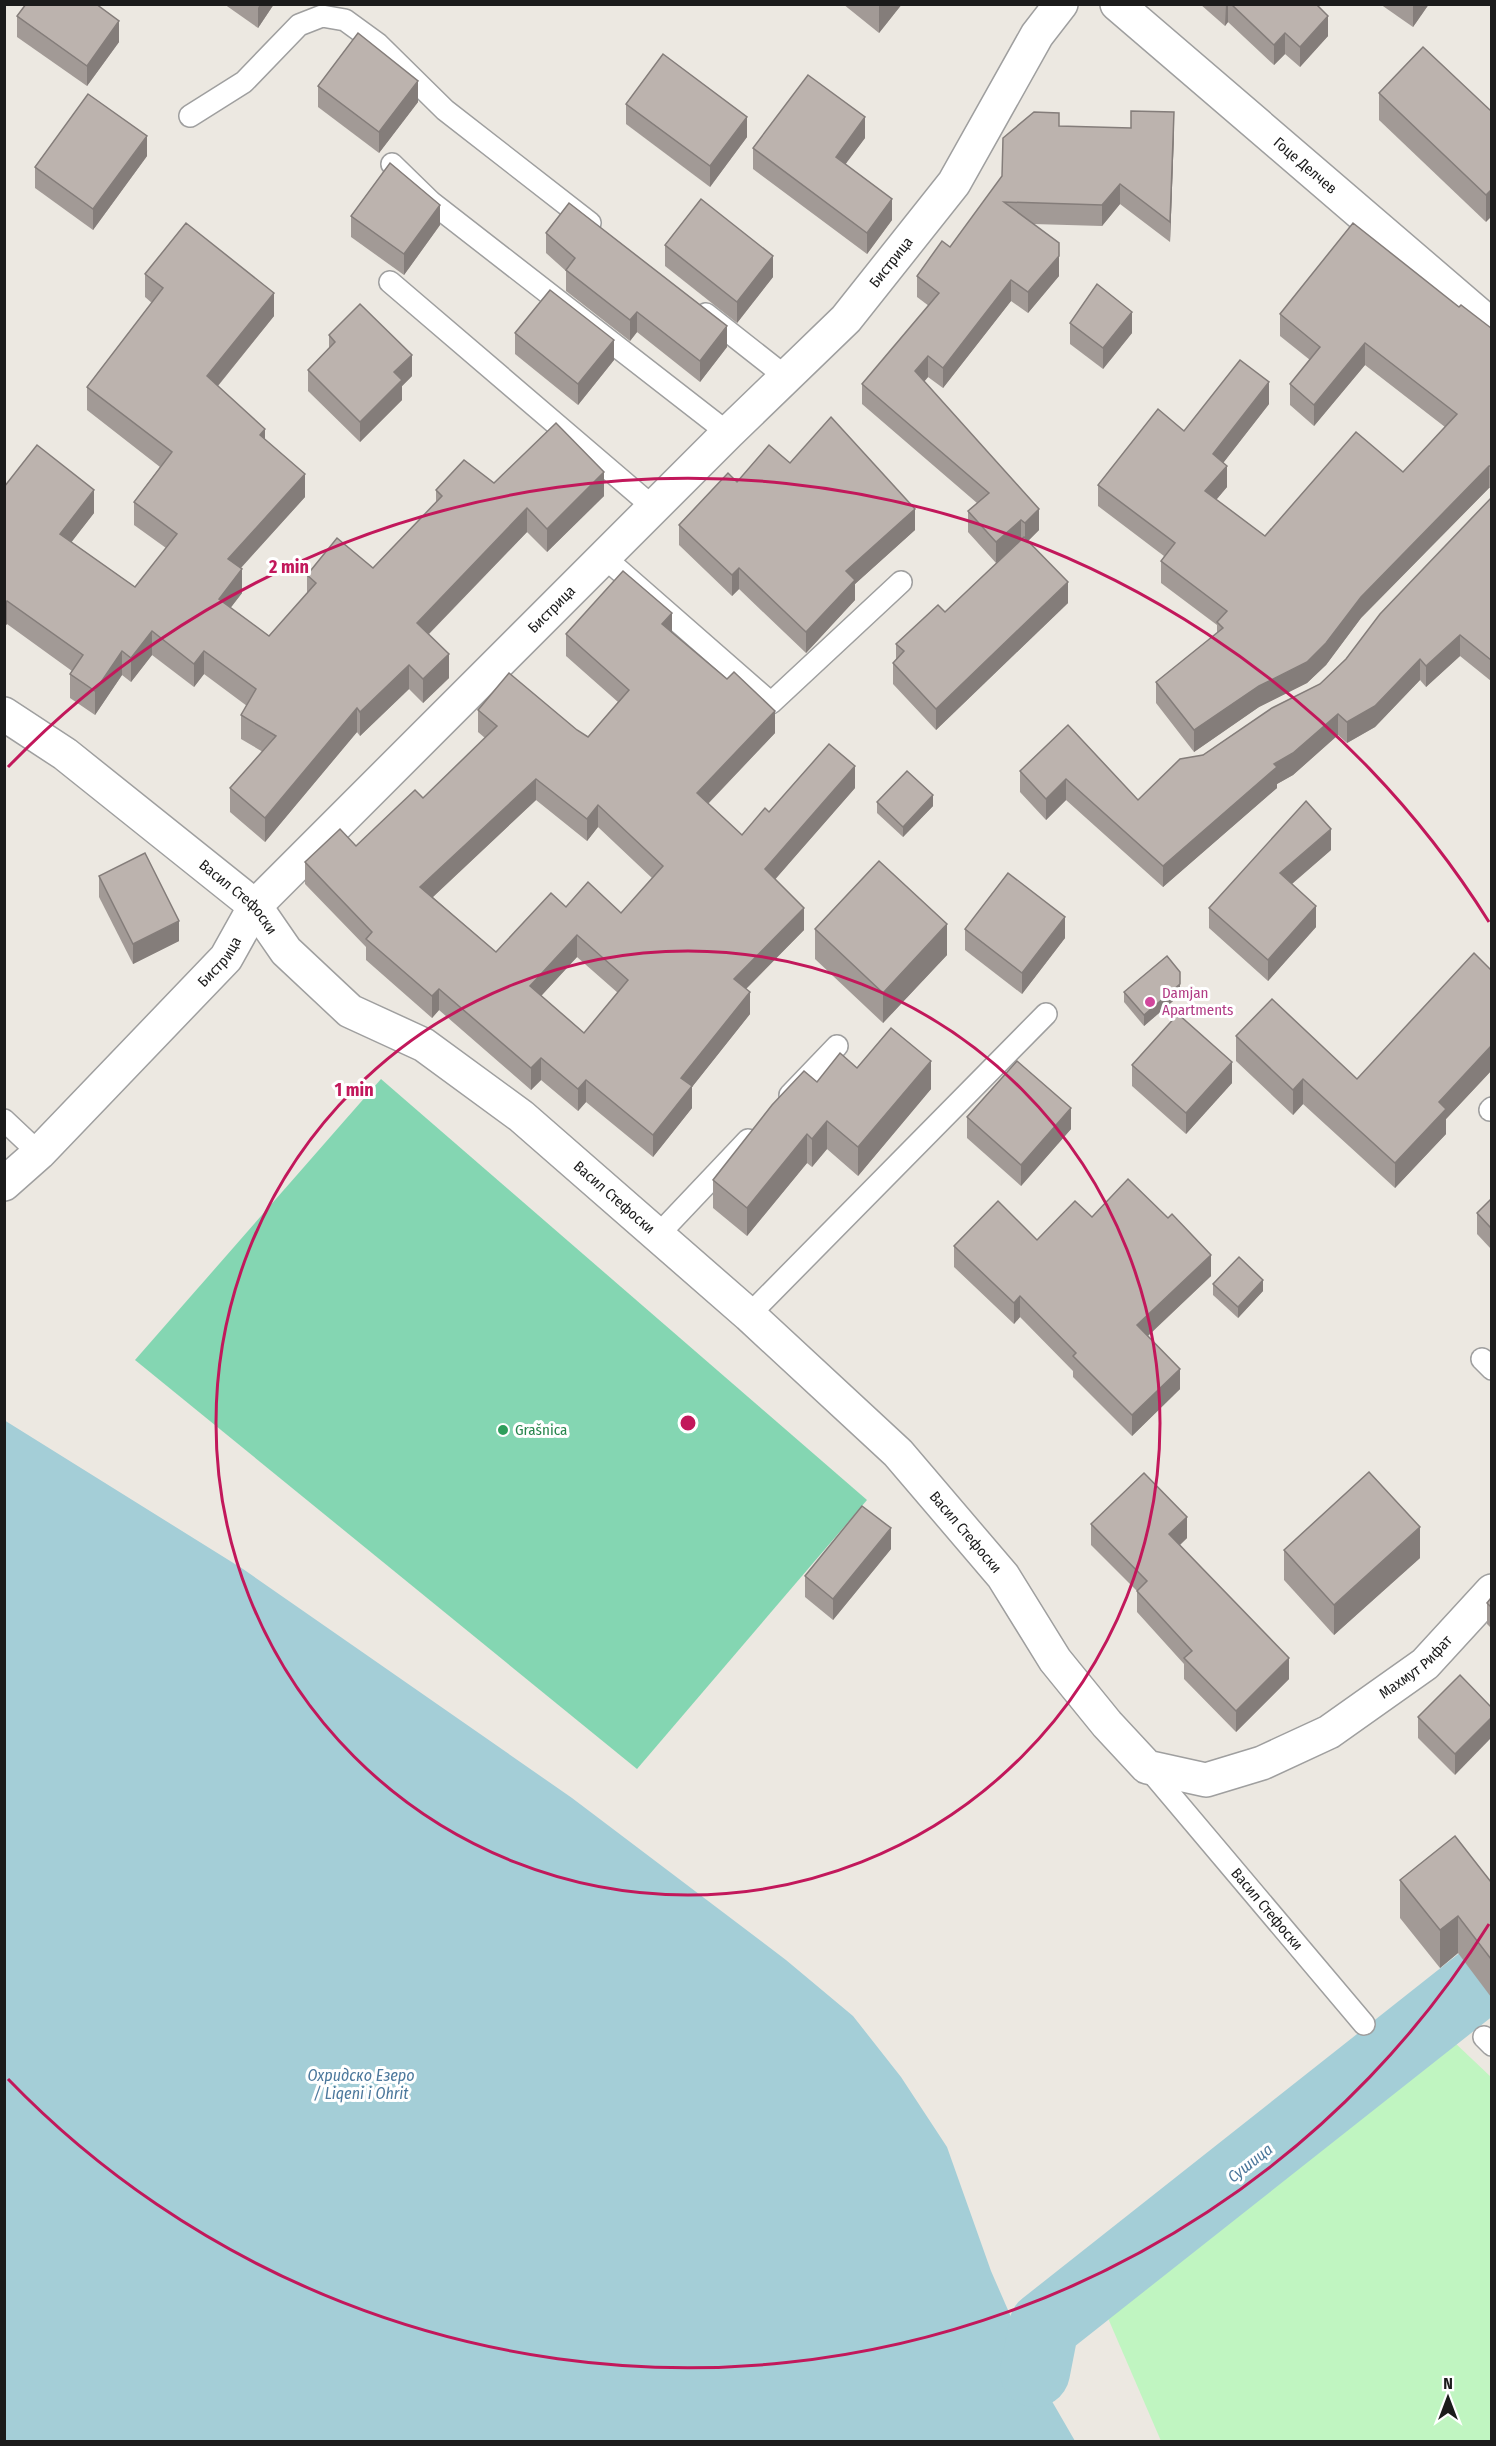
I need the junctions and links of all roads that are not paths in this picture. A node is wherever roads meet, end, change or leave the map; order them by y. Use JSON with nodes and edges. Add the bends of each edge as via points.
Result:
{"nodes":[{"id":1,"x":1061,"y":4,"type":"edge"},
{"id":2,"x":1117,"y":4,"type":"edge"},
{"id":3,"x":190,"y":117,"type":"dead end"},
{"id":4,"x":392,"y":164,"type":"edge"},
{"id":5,"x":610,"y":239,"type":"edge"},
{"id":6,"x":390,"y":282,"type":"dead end"},
{"id":7,"x":693,"y":304,"type":"edge"},
{"id":8,"x":1491,"y":326,"type":"edge"},
{"id":9,"x":786,"y":377,"type":"junction"},
{"id":10,"x":728,"y":433,"type":"junction"},
{"id":11,"x":653,"y":507,"type":"junction"},
{"id":12,"x":604,"y":557,"type":"junction"},
{"id":13,"x":901,"y":582,"type":"dead end"},
{"id":14,"x":4,"y":714,"type":"edge"},
{"id":15,"x":255,"y":906,"type":"junction"},
{"id":16,"x":1046,"y":1014,"type":"dead end"},
{"id":17,"x":837,"y":1046,"type":"dead end"},
{"id":18,"x":780,"y":1106,"type":"edge"},
{"id":19,"x":4,"y":1120,"type":"edge"},
{"id":20,"x":764,"y":1123,"type":"edge"},
{"id":21,"x":39,"y":1153,"type":"junction"},
{"id":22,"x":4,"y":1184,"type":"edge"},
{"id":23,"x":658,"y":1235,"type":"junction"},
{"id":24,"x":748,"y":1315,"type":"junction"},
{"id":25,"x":1491,"y":1591,"type":"edge"},
{"id":26,"x":1147,"y":1767,"type":"junction"},
{"id":27,"x":1364,"y":2024,"type":"dead end"}],
"edges":[{"from":1,"to":9,"type":"street","name":"Бистрица","via":[[1037,34],[954,183],[846,319]]},
{"from":2,"to":8,"type":"street","name":"Гоце Делчев"},
{"from":3,"to":5,"type":"lane","via":[[244,82],[299,25],[322,16],[345,20],[378,44],[445,110]]},
{"from":4,"to":10,"type":"lane","via":[[431,202]]},
{"from":6,"to":11,"type":"lane"},
{"from":7,"to":9,"type":"lane"},
{"from":9,"to":10,"type":"street","name":"Бистрица"},
{"from":10,"to":11,"type":"street","name":"Бистрица"},
{"from":11,"to":12,"type":"street","name":"Бистрица"},
{"from":12,"to":13,"type":"lane","via":[[771,703]]},
{"from":12,"to":15,"type":"street","name":"Бистрица"},
{"from":14,"to":15,"type":"street","name":"Васил Стефоски","via":[[65,754]]},
{"from":15,"to":21,"type":"street","name":"Бистрица","via":[[226,958]]},
{"from":15,"to":23,"type":"street","name":"Васил Стефоски","via":[[286,951],[350,1011],[424,1045],[521,1116]]},
{"from":16,"to":24,"type":"lane"},
{"from":17,"to":18,"type":"lane"},
{"from":19,"to":21,"type":"lane"},
{"from":20,"to":23,"type":"lane"},
{"from":21,"to":22,"type":"street","name":"Бистрица"},
{"from":23,"to":24,"type":"street","name":"Васил Стефоски"},
{"from":24,"to":26,"type":"street","name":"Васил Стефоски","via":[[898,1453],[1003,1576],[1055,1660]]},
{"from":25,"to":26,"type":"street","name":"Махмут Рифат","via":[[1425,1664],[1329,1732],[1262,1763],[1206,1779]]},
{"from":26,"to":27,"type":"lane","name":"Васил Стефоски"}]}
